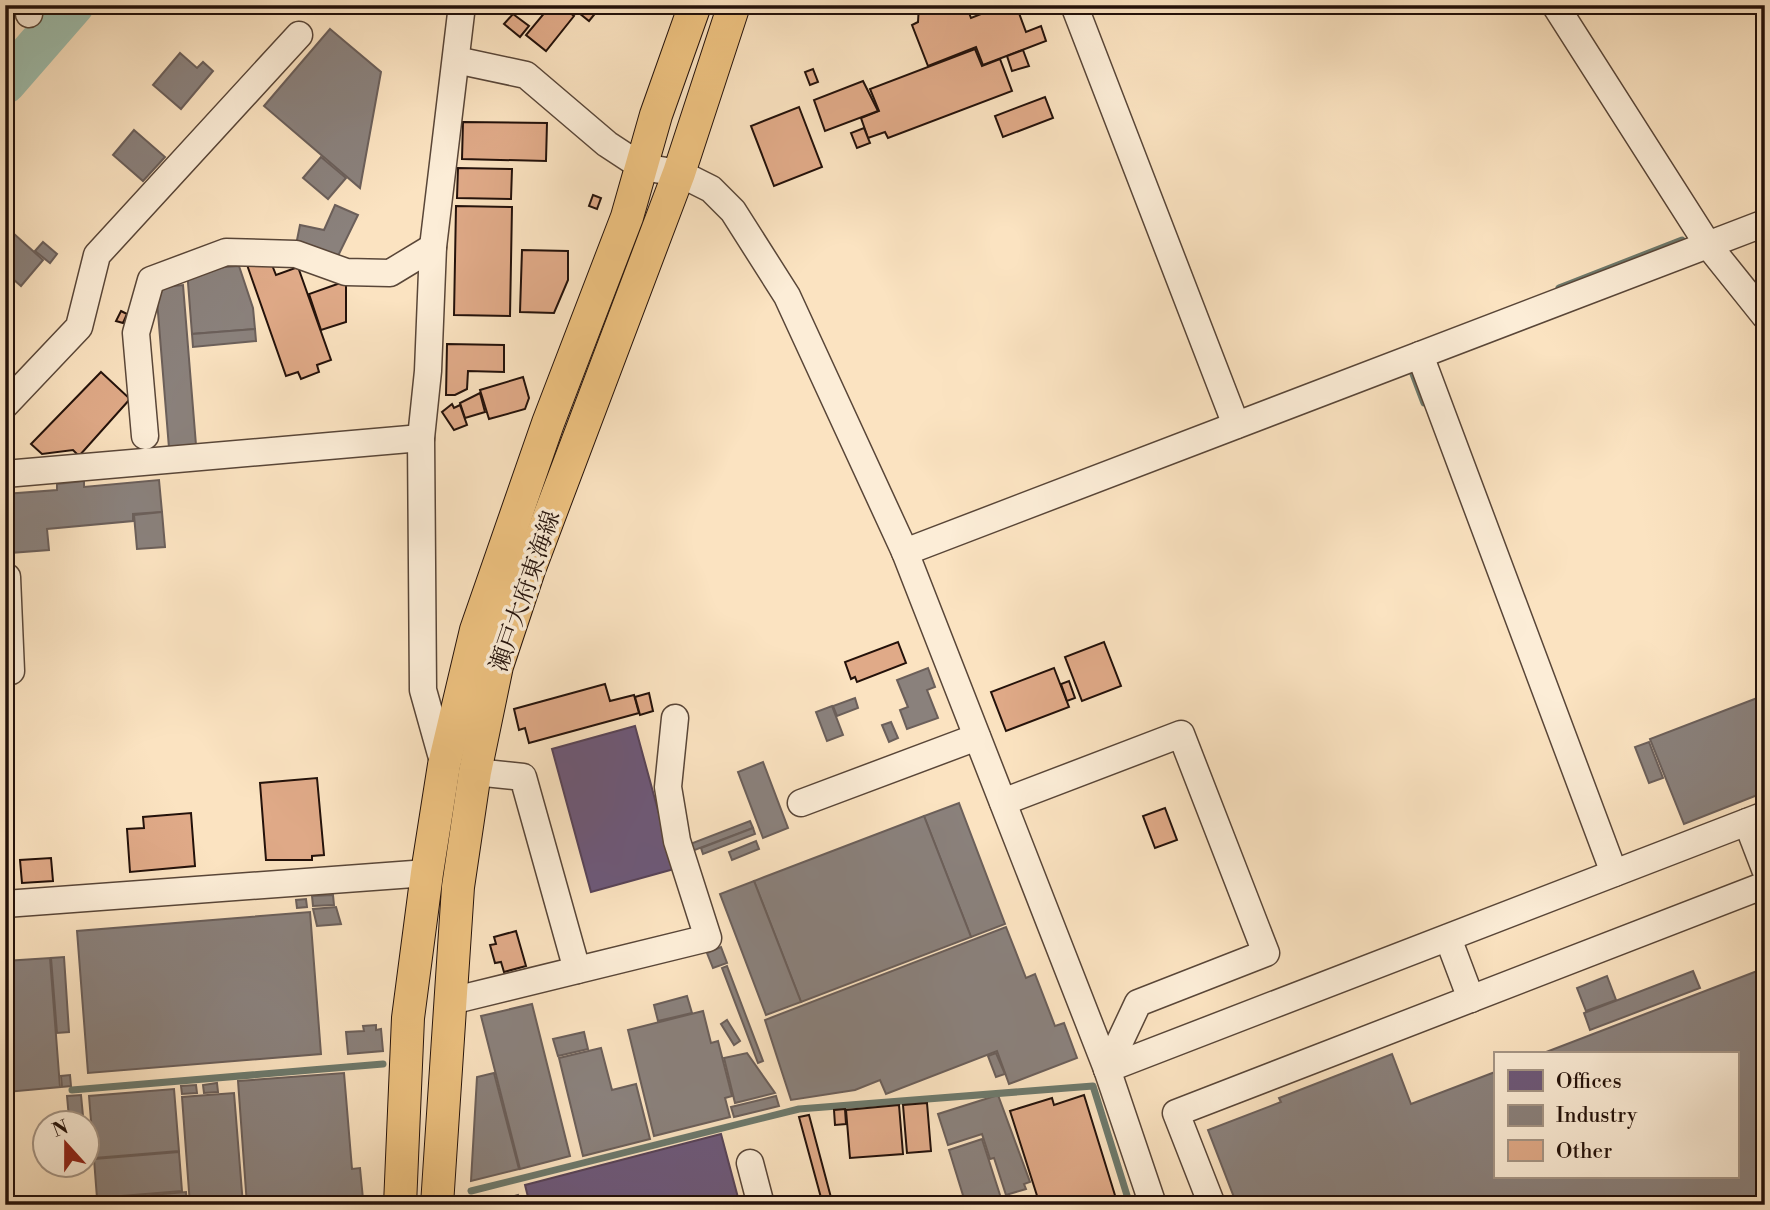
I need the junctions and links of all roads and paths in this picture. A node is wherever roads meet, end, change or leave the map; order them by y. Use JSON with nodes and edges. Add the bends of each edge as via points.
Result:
{"nodes":[{"id":1,"x":462,"y":5,"type":"edge"},
{"id":2,"x":695,"y":5,"type":"edge"},
{"id":3,"x":734,"y":5,"type":"edge"},
{"id":4,"x":1074,"y":5,"type":"edge"},
{"id":5,"x":1556,"y":5,"type":"edge"},
{"id":6,"x":299,"y":35,"type":"dead end"},
{"id":7,"x":456,"y":60,"type":"junction"},
{"id":8,"x":642,"y":167,"type":"junction"},
{"id":9,"x":679,"y":173,"type":"junction"},
{"id":10,"x":1765,"y":223,"type":"edge"},
{"id":11,"x":1708,"y":245,"type":"junction"},
{"id":12,"x":433,"y":247,"type":"junction"},
{"id":13,"x":1765,"y":316,"type":"edge"},
{"id":14,"x":1420,"y":355,"type":"junction"},
{"id":15,"x":5,"y":405,"type":"edge"},
{"id":16,"x":1236,"y":425,"type":"junction"},
{"id":17,"x":145,"y":436,"type":"dead end"},
{"id":18,"x":421,"y":438,"type":"junction"},
{"id":19,"x":5,"y":474,"type":"edge"},
{"id":20,"x":905,"y":552,"type":"junction"},
{"id":21,"x":7,"y":577,"type":"dead end"},
{"id":22,"x":5,"y":671,"type":"edge"},
{"id":23,"x":675,"y":718,"type":"dead end"},
{"id":24,"x":977,"y":737,"type":"junction"},
{"id":25,"x":444,"y":765,"type":"junction"},
{"id":26,"x":475,"y":772,"type":"junction"},
{"id":27,"x":1003,"y":802,"type":"junction"},
{"id":28,"x":801,"y":803,"type":"dead end"},
{"id":29,"x":1756,"y":818,"type":"edge"},
{"id":30,"x":1765,"y":869,"type":"edge"},
{"id":31,"x":427,"y":873,"type":"junction"},
{"id":32,"x":1614,"y":873,"type":"junction"},
{"id":33,"x":1765,"y":885,"type":"edge"},
{"id":34,"x":5,"y":904,"type":"edge"},
{"id":35,"x":1448,"y":938,"type":"junction"},
{"id":36,"x":577,"y":970,"type":"junction"},
{"id":37,"x":1471,"y":999,"type":"junction"},
{"id":38,"x":451,"y":1001,"type":"junction"},
{"id":39,"x":1107,"y":1069,"type":"junction"},
{"id":40,"x":750,"y":1163,"type":"dead end"},
{"id":41,"x":400,"y":1205,"type":"edge"},
{"id":42,"x":437,"y":1205,"type":"edge"},
{"id":43,"x":761,"y":1205,"type":"edge"},
{"id":44,"x":1153,"y":1205,"type":"edge"},
{"id":45,"x":1212,"y":1205,"type":"edge"}],
"edges":[{"from":1,"to":7,"type":"street"},
{"from":2,"to":8,"type":"main road","name":"瀬戸大府東海線"},
{"from":3,"to":9,"type":"main road","name":"瀬戸大府東海線"},
{"from":4,"to":16,"type":"street"},
{"from":5,"to":11,"type":"street"},
{"from":6,"to":15,"type":"street","via":[[97,255],[79,327]]},
{"from":7,"to":8,"type":"street","via":[[526,75],[607,144]]},
{"from":7,"to":12,"type":"street"},
{"from":8,"to":9,"type":"street"},
{"from":8,"to":25,"type":"main road","name":"瀬戸大府東海線","via":[[476,629]]},
{"from":9,"to":20,"type":"street","via":[[711,189],[733,211],[771,269]]},
{"from":9,"to":26,"type":"main road","name":"瀬戸大府東海線","via":[[529,570],[497,666]]},
{"from":10,"to":11,"type":"street"},
{"from":11,"to":13,"type":"street"},
{"from":11,"to":14,"type":"street"},
{"from":12,"to":17,"type":"street","via":[[390,273],[346,272],[296,254],[226,252],[152,280],[136,333]]},
{"from":12,"to":18,"type":"street"},
{"from":14,"to":16,"type":"street"},
{"from":14,"to":32,"type":"street"},
{"from":16,"to":20,"type":"street"},
{"from":18,"to":19,"type":"street"},
{"from":18,"to":25,"type":"street","via":[[423,690]]},
{"from":20,"to":24,"type":"street"},
{"from":21,"to":22,"type":"street","via":[[11,671]]},
{"from":23,"to":36,"type":"street","via":[[668,787],[677,841],[708,938]]},
{"from":24,"to":27,"type":"street"},
{"from":24,"to":28,"type":"street"},
{"from":25,"to":31,"type":"main road","name":"瀬戸大府東海線"},
{"from":26,"to":36,"type":"street","via":[[523,778]]},
{"from":26,"to":38,"type":"main road","name":"瀬戸大府東海線","via":[[458,887]]},
{"from":27,"to":39,"type":"street"},
{"from":27,"to":39,"type":"street","via":[[1181,734],[1266,953],[1138,1003]]},
{"from":29,"to":30,"type":"street"},
{"from":29,"to":32,"type":"street"},
{"from":31,"to":34,"type":"street"},
{"from":31,"to":41,"type":"main road","name":"瀬戸大府東海線","via":[[408,1018]]},
{"from":32,"to":35,"type":"street"},
{"from":33,"to":37,"type":"street"},
{"from":35,"to":37,"type":"street"},
{"from":35,"to":39,"type":"street"},
{"from":36,"to":38,"type":"street"},
{"from":37,"to":45,"type":"street","via":[[1177,1113]]},
{"from":38,"to":42,"type":"main road","name":"瀬戸大府東海線"},
{"from":39,"to":44,"type":"street"},
{"from":40,"to":43,"type":"street"}]}
